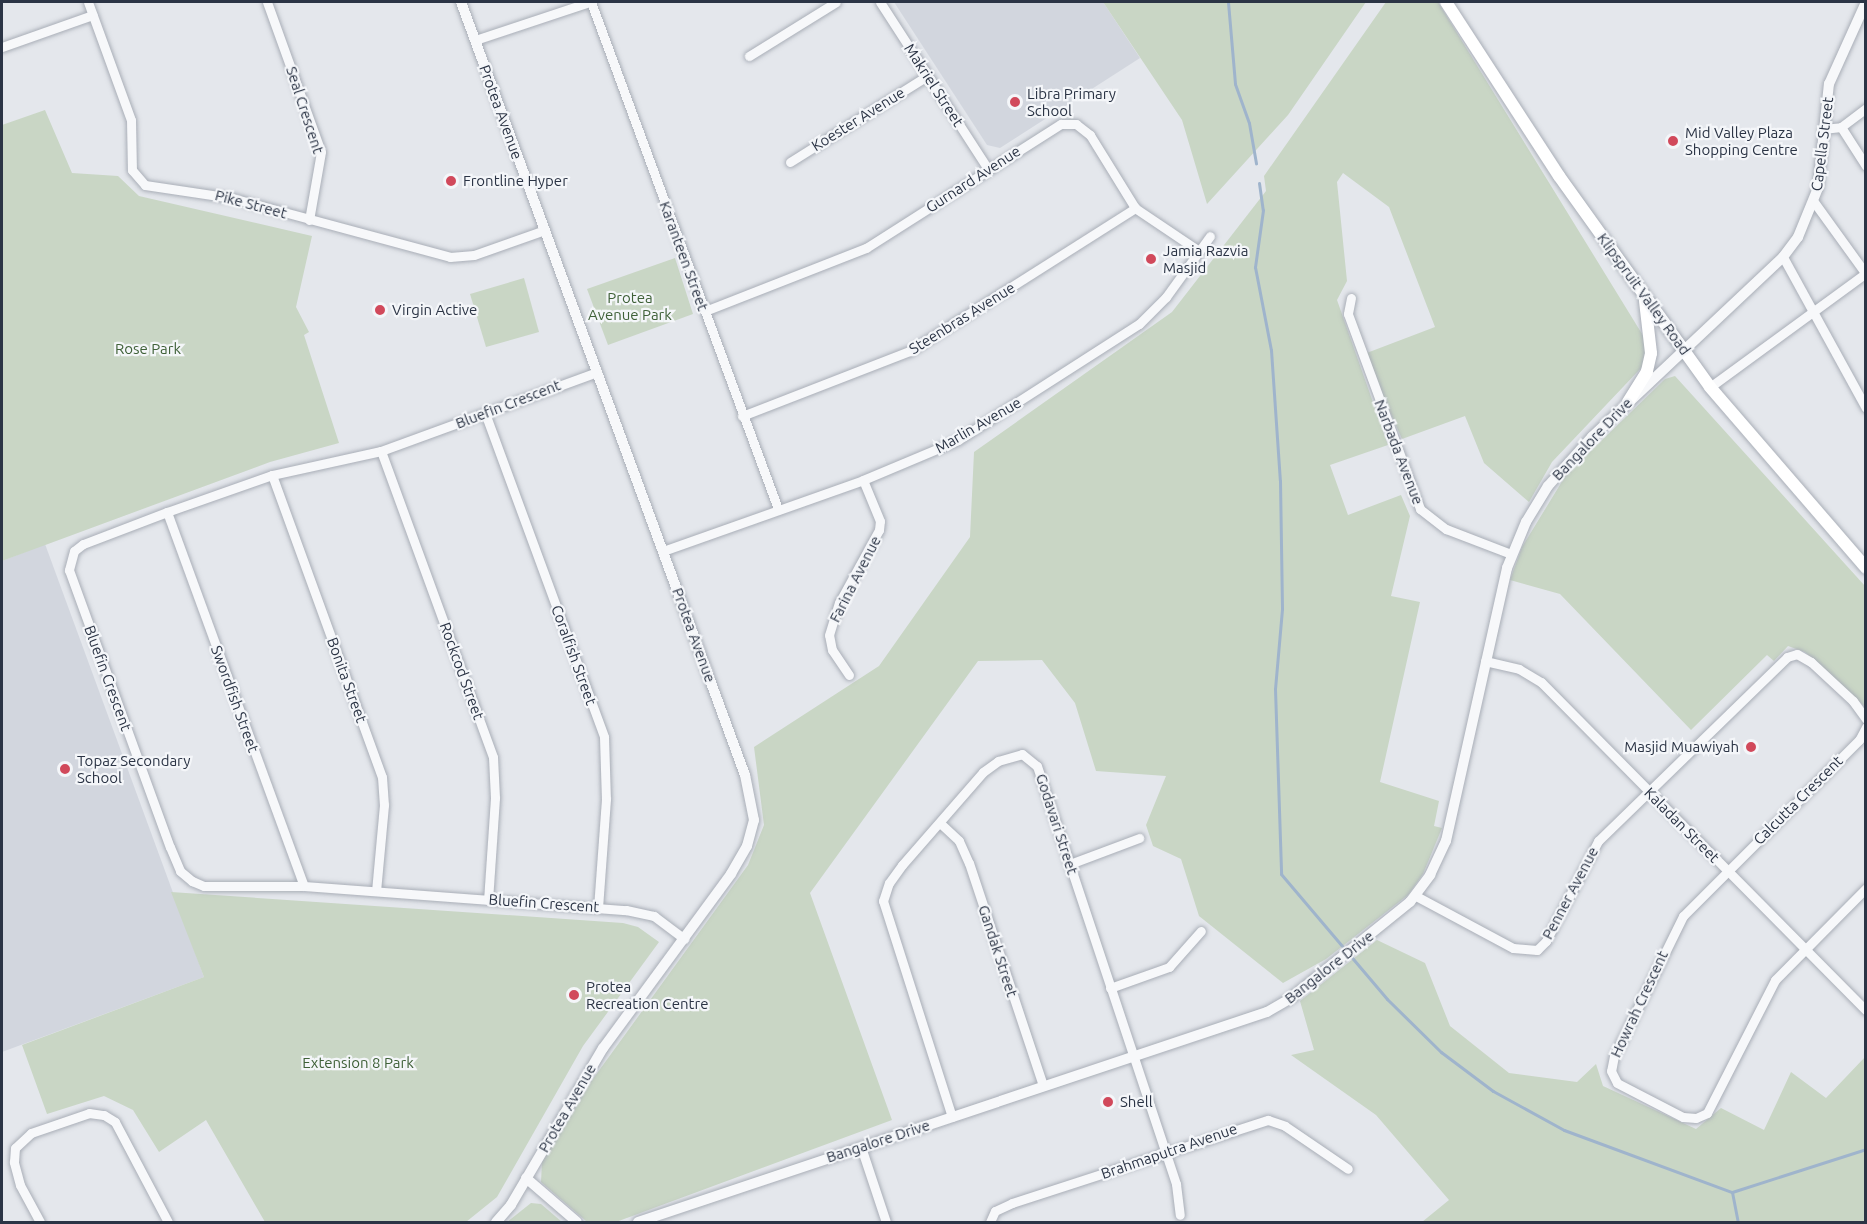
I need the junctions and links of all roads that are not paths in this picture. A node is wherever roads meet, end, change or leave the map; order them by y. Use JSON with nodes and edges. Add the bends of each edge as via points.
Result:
{"nodes":[{"id":1,"x":88,"y":2,"type":"edge"},
{"id":2,"x":267,"y":2,"type":"edge"},
{"id":3,"x":461,"y":2,"type":"edge"},
{"id":4,"x":590,"y":2,"type":"edge"},
{"id":5,"x":836,"y":2,"type":"edge"},
{"id":6,"x":880,"y":2,"type":"edge"},
{"id":7,"x":1446,"y":2,"type":"edge"},
{"id":8,"x":1866,"y":2,"type":"edge"},
{"id":9,"x":93,"y":15,"type":"junction"},
{"id":10,"x":475,"y":40,"type":"junction"},
{"id":11,"x":2,"y":48,"type":"edge"},
{"id":12,"x":749,"y":56,"type":"dead end"},
{"id":13,"x":927,"y":76,"type":"junction"},
{"id":14,"x":1866,"y":108,"type":"edge"},
{"id":15,"x":1841,"y":127,"type":"junction"},
{"id":16,"x":1823,"y":129,"type":"junction"},
{"id":17,"x":790,"y":162,"type":"dead end"},
{"id":18,"x":1866,"y":166,"type":"edge"},
{"id":19,"x":988,"y":169,"type":"junction"},
{"id":20,"x":1814,"y":202,"type":"junction"},
{"id":21,"x":1135,"y":208,"type":"junction"},
{"id":22,"x":309,"y":220,"type":"junction"},
{"id":23,"x":545,"y":230,"type":"junction"},
{"id":24,"x":1210,"y":236,"type":"dead end"},
{"id":25,"x":1199,"y":251,"type":"junction"},
{"id":26,"x":1783,"y":257,"type":"junction"},
{"id":27,"x":1865,"y":274,"type":"edge"},
{"id":28,"x":1644,"y":297,"type":"junction"},
{"id":29,"x":1351,"y":298,"type":"dead end"},
{"id":30,"x":705,"y":311,"type":"junction"},
{"id":31,"x":1814,"y":314,"type":"junction"},
{"id":32,"x":1684,"y":350,"type":"junction"},
{"id":33,"x":597,"y":372,"type":"junction"},
{"id":34,"x":1710,"y":387,"type":"junction"},
{"id":35,"x":1628,"y":402,"type":"junction"},
{"id":36,"x":1866,"y":408,"type":"edge"},
{"id":37,"x":485,"y":413,"type":"junction"},
{"id":38,"x":742,"y":416,"type":"junction"},
{"id":39,"x":381,"y":451,"type":"junction"},
{"id":40,"x":272,"y":475,"type":"junction"},
{"id":41,"x":863,"y":480,"type":"junction"},
{"id":42,"x":778,"y":509,"type":"junction"},
{"id":43,"x":166,"y":512,"type":"junction"},
{"id":44,"x":663,"y":550,"type":"junction"},
{"id":45,"x":1511,"y":554,"type":"junction"},
{"id":46,"x":1866,"y":568,"type":"edge"},
{"id":47,"x":1485,"y":661,"type":"junction"},
{"id":48,"x":849,"y":675,"type":"dead end"},
{"id":49,"x":1866,"y":719,"type":"edge"},
{"id":50,"x":1866,"y":728,"type":"edge"},
{"id":51,"x":1648,"y":791,"type":"junction"},
{"id":52,"x":940,"y":823,"type":"junction"},
{"id":53,"x":1139,"y":838,"type":"dead end"},
{"id":54,"x":1070,"y":864,"type":"junction"},
{"id":55,"x":1727,"y":871,"type":"junction"},
{"id":56,"x":304,"y":886,"type":"junction"},
{"id":57,"x":1866,"y":888,"type":"edge"},
{"id":58,"x":376,"y":891,"type":"junction"},
{"id":59,"x":1416,"y":896,"type":"junction"},
{"id":60,"x":488,"y":900,"type":"junction"},
{"id":61,"x":598,"y":907,"type":"junction"},
{"id":62,"x":1201,"y":931,"type":"dead end"},
{"id":63,"x":684,"y":939,"type":"junction"},
{"id":64,"x":1804,"y":949,"type":"junction"},
{"id":65,"x":1110,"y":988,"type":"junction"},
{"id":66,"x":1866,"y":1010,"type":"edge"},
{"id":67,"x":1133,"y":1057,"type":"junction"},
{"id":68,"x":1043,"y":1086,"type":"junction"},
{"id":69,"x":952,"y":1117,"type":"junction"},
{"id":70,"x":861,"y":1147,"type":"junction"},
{"id":71,"x":1166,"y":1153,"type":"junction"},
{"id":72,"x":1347,"y":1169,"type":"dead end"},
{"id":73,"x":526,"y":1178,"type":"junction"},
{"id":74,"x":1180,"y":1215,"type":"dead end"},
{"id":75,"x":39,"y":1222,"type":"edge"},
{"id":76,"x":168,"y":1222,"type":"edge"},
{"id":77,"x":496,"y":1222,"type":"edge"},
{"id":78,"x":577,"y":1222,"type":"edge"},
{"id":79,"x":638,"y":1222,"type":"edge"},
{"id":80,"x":886,"y":1222,"type":"edge"},
{"id":81,"x":990,"y":1222,"type":"edge"}],
"edges":[{"from":1,"to":9,"type":"street","name":"Pike Street"},
{"from":2,"to":22,"type":"street","name":"Seal Crescent","via":[[321,152]]},
{"from":3,"to":10,"type":"street","name":"Protea Avenue"},
{"from":4,"to":10,"type":"street"},
{"from":4,"to":30,"type":"street","name":"Karanteen Street"},
{"from":5,"to":12,"type":"street"},
{"from":6,"to":13,"type":"street","name":"Makriel Street"},
{"from":7,"to":28,"type":"main road","name":"Klipspruit Valley Road","via":[[1525,126]]},
{"from":8,"to":16,"type":"street","name":"Capella Street","via":[[1832,76]]},
{"from":9,"to":11,"type":"street"},
{"from":9,"to":22,"type":"street","name":"Pike Street","via":[[128,106],[132,170],[140,182],[157,189],[232,198]]},
{"from":10,"to":23,"type":"street","name":"Protea Avenue"},
{"from":13,"to":17,"type":"street","name":"Koester Avenue"},
{"from":13,"to":19,"type":"street","name":"Makriel Street"},
{"from":14,"to":15,"type":"street"},
{"from":15,"to":16,"type":"street"},
{"from":15,"to":18,"type":"street"},
{"from":16,"to":20,"type":"street","name":"Capella Street"},
{"from":19,"to":21,"type":"street","name":"Gurnard Avenue","via":[[1048,130],[1068,123],[1090,135]]},
{"from":19,"to":30,"type":"street","name":"Gurnard Avenue","via":[[860,252]]},
{"from":20,"to":26,"type":"street","name":"Capella Street","via":[[1802,231]]},
{"from":20,"to":27,"type":"street"},
{"from":21,"to":25,"type":"street","name":"Gurnard Avenue"},
{"from":21,"to":38,"type":"street","name":"Steenbras Avenue","via":[[910,351]]},
{"from":22,"to":23,"type":"street","name":"Pike Street","via":[[459,258]]},
{"from":23,"to":33,"type":"street","name":"Protea Avenue"},
{"from":24,"to":25,"type":"street","name":"Marlin Avenue"},
{"from":25,"to":41,"type":"street","name":"Marlin Avenue","via":[[1158,306],[1119,338],[958,440]]},
{"from":26,"to":31,"type":"street"},
{"from":26,"to":32,"type":"street","name":"Capella Street"},
{"from":27,"to":31,"type":"street"},
{"from":28,"to":32,"type":"main road","name":"Klipspruit Valley Road"},
{"from":28,"to":35,"type":"main road","via":[[1651,353],[1647,371]]},
{"from":29,"to":45,"type":"street","name":"Narbada Avenue","via":[[1348,314],[1420,509],[1446,529]]},
{"from":30,"to":38,"type":"street","name":"Karanteen Street"},
{"from":31,"to":34,"type":"street"},
{"from":31,"to":36,"type":"street"},
{"from":32,"to":34,"type":"main road","name":"Klipspruit Valley Road"},
{"from":32,"to":35,"type":"street","name":"Bangalore Drive"},
{"from":33,"to":37,"type":"street","name":"Bluefin Crescent"},
{"from":33,"to":44,"type":"street","name":"Protea Avenue"},
{"from":34,"to":46,"type":"main road","name":"Klipspruit Valley Road"},
{"from":35,"to":45,"type":"street","name":"Bangalore Drive","via":[[1548,486]]},
{"from":37,"to":39,"type":"street","name":"Bluefin Crescent"},
{"from":37,"to":61,"type":"street","name":"Coralfish Street","via":[[603,737],[606,799]]},
{"from":38,"to":42,"type":"street","name":"Karanteen Street"},
{"from":39,"to":40,"type":"street","name":"Bluefin Crescent"},
{"from":39,"to":60,"type":"street","name":"Rockcod Street","via":[[493,757],[495,798]]},
{"from":40,"to":43,"type":"street","name":"Bluefin Crescent"},
{"from":40,"to":58,"type":"street","name":"Bonita Street","via":[[382,777],[384,805]]},
{"from":41,"to":42,"type":"street","name":"Marlin Avenue"},
{"from":41,"to":48,"type":"street","name":"Farina Avenue","via":[[880,521],[879,530],[839,603],[829,635],[832,650]]},
{"from":42,"to":44,"type":"street","name":"Marlin Avenue"},
{"from":43,"to":56,"type":"street","name":"Swordfish Street"},
{"from":43,"to":56,"type":"street","name":"Bluefin Crescent","via":[[83,544],[74,551],[69,564],[166,836],[180,871],[197,884]]},
{"from":44,"to":63,"type":"street","name":"Protea Avenue","via":[[753,806],[752,829],[744,853]]},
{"from":45,"to":47,"type":"street","name":"Bangalore Drive"},
{"from":47,"to":51,"type":"street","name":"Kaladan Street","via":[[1519,669],[1541,682]]},
{"from":47,"to":59,"type":"street","name":"Bangalore Drive","via":[[1446,841]]},
{"from":49,"to":51,"type":"street","via":[[1853,701],[1811,662],[1792,655],[1778,663]]},
{"from":50,"to":55,"type":"street","name":"Calcutta Crescent","via":[[1859,740]]},
{"from":51,"to":55,"type":"street","name":"Kaladan Street"},
{"from":51,"to":59,"type":"street","name":"Penner Avenue","via":[[1591,850],[1546,941],[1537,950],[1513,948]]},
{"from":52,"to":54,"type":"street","name":"Godavari Street","via":[[991,765],[1009,756],[1026,755],[1037,766]]},
{"from":52,"to":68,"type":"street","name":"Gandak Street","via":[[959,841],[969,864]]},
{"from":52,"to":69,"type":"street","name":"Godavari Street","via":[[888,883],[883,901]]},
{"from":53,"to":54,"type":"street"},
{"from":54,"to":65,"type":"street","name":"Godavari Street"},
{"from":55,"to":64,"type":"street","name":"Kaladan Street"},
{"from":55,"to":64,"type":"street","name":"Howrah Crescent","via":[[1691,904],[1676,927],[1614,1056],[1611,1071],[1617,1083],[1683,1117],[1696,1118],[1707,1113],[1775,980]]},
{"from":56,"to":58,"type":"street","name":"Bluefin Crescent"},
{"from":57,"to":64,"type":"street"},
{"from":58,"to":60,"type":"street","name":"Bluefin Crescent"},
{"from":59,"to":67,"type":"street","name":"Bangalore Drive","via":[[1358,946],[1267,1012]]},
{"from":60,"to":61,"type":"street","name":"Bluefin Crescent"},
{"from":61,"to":63,"type":"street","name":"Bluefin Crescent","via":[[654,916]]},
{"from":62,"to":65,"type":"street","via":[[1168,967]]},
{"from":63,"to":73,"type":"street","name":"Protea Avenue","via":[[594,1062]]},
{"from":64,"to":66,"type":"street","name":"Kaladan Street"},
{"from":65,"to":67,"type":"street","name":"Godavari Street"},
{"from":67,"to":68,"type":"street","name":"Bangalore Drive"},
{"from":67,"to":71,"type":"street","name":"Godavari Street"},
{"from":68,"to":69,"type":"street","name":"Bangalore Drive"},
{"from":69,"to":70,"type":"street","name":"Bangalore Drive"},
{"from":70,"to":79,"type":"street","name":"Bangalore Drive"},
{"from":70,"to":80,"type":"street"},
{"from":71,"to":72,"type":"street","name":"Brahmaputra Avenue","via":[[1268,1120],[1285,1126]]},
{"from":71,"to":74,"type":"street","name":"Godavari Street","via":[[1179,1193]]},
{"from":71,"to":81,"type":"street","name":"Brahmaputra Avenue","via":[[1012,1203],[995,1211]]},
{"from":73,"to":77,"type":"street","name":"Protea Avenue"},
{"from":73,"to":78,"type":"street"},
{"from":75,"to":76,"type":"street","via":[[15,1172],[15,1148],[32,1133],[89,1113],[104,1115],[115,1122]]}]}
